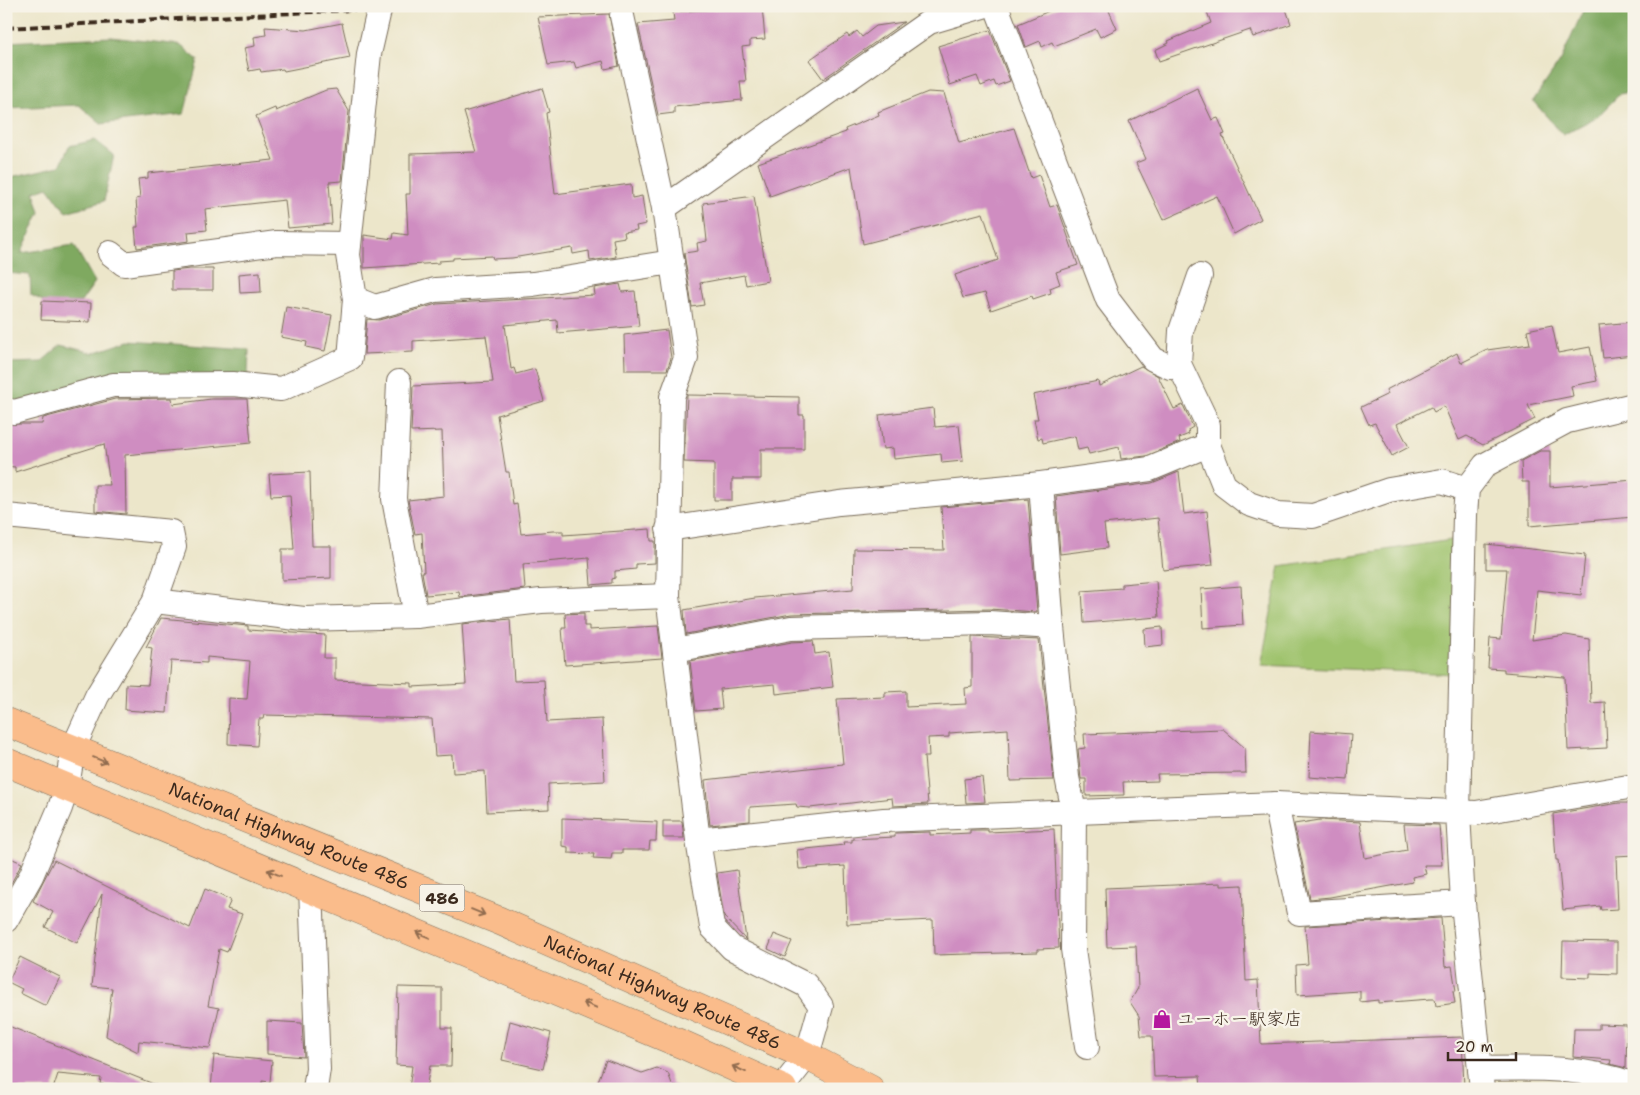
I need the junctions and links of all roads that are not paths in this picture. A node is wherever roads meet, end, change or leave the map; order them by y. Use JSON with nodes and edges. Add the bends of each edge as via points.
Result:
{"nodes":[{"id":1,"x":380,"y":6,"type":"edge"},
{"id":2,"x":983,"y":6,"type":"edge"},
{"id":3,"x":996,"y":6,"type":"edge"},
{"id":4,"x":622,"y":16,"type":"dead end"},
{"id":5,"x":664,"y":208,"type":"junction"},
{"id":6,"x":349,"y":244,"type":"junction"},
{"id":7,"x":110,"y":253,"type":"dead end"},
{"id":8,"x":672,"y":262,"type":"junction"},
{"id":9,"x":1200,"y":276,"type":"dead end"},
{"id":10,"x":355,"y":299,"type":"junction"},
{"id":11,"x":1179,"y":364,"type":"junction"},
{"id":12,"x":399,"y":382,"type":"dead end"},
{"id":13,"x":1634,"y":405,"type":"edge"},
{"id":14,"x":6,"y":410,"type":"edge"},
{"id":15,"x":1208,"y":445,"type":"junction"},
{"id":16,"x":1042,"y":484,"type":"junction"},
{"id":17,"x":1468,"y":489,"type":"junction"},
{"id":18,"x":6,"y":516,"type":"edge"},
{"id":19,"x":668,"y":529,"type":"junction"},
{"id":20,"x":668,"y":596,"type":"junction"},
{"id":21,"x":155,"y":601,"type":"junction"},
{"id":22,"x":416,"y":616,"type":"junction"},
{"id":23,"x":1052,"y":627,"type":"junction"},
{"id":24,"x":674,"y":650,"type":"junction"},
{"id":25,"x":6,"y":722,"type":"edge"},
{"id":26,"x":73,"y":749,"type":"junction"},
{"id":27,"x":6,"y":762,"type":"edge"},
{"id":28,"x":1634,"y":786,"type":"edge"},
{"id":29,"x":66,"y":787,"type":"junction"},
{"id":30,"x":1276,"y":804,"type":"junction"},
{"id":31,"x":1074,"y":812,"type":"junction"},
{"id":32,"x":1458,"y":813,"type":"junction"},
{"id":33,"x":698,"y":840,"type":"junction"},
{"id":34,"x":311,"y":888,"type":"junction"},
{"id":35,"x":1463,"y":903,"type":"junction"},
{"id":36,"x":6,"y":920,"type":"edge"},
{"id":37,"x":1087,"y":1047,"type":"dead end"},
{"id":38,"x":807,"y":1056,"type":"junction"},
{"id":39,"x":1481,"y":1079,"type":"edge"},
{"id":40,"x":1634,"y":1085,"type":"edge"},
{"id":41,"x":782,"y":1088,"type":"edge"},
{"id":42,"x":315,"y":1089,"type":"edge"},
{"id":43,"x":870,"y":1089,"type":"edge"}],
"edges":[{"from":1,"to":6,"type":"street","via":[[369,54]]},
{"from":2,"to":5,"type":"street","via":[[929,22]]},
{"from":3,"to":11,"type":"street","via":[[1108,300],[1153,359],[1170,367]]},
{"from":4,"to":5,"type":"street"},
{"from":5,"to":8,"type":"street"},
{"from":6,"to":7,"type":"street","via":[[277,243],[124,264]]},
{"from":6,"to":10,"type":"street"},
{"from":8,"to":10,"type":"street","via":[[534,284],[435,290],[375,307]]},
{"from":8,"to":19,"type":"street","via":[[686,358],[672,397]]},
{"from":9,"to":11,"type":"street","via":[[1181,331]]},
{"from":10,"to":14,"type":"street","via":[[350,358],[281,389],[233,384],[113,385],[14,412]]},
{"from":11,"to":15,"type":"street","via":[[1208,425]]},
{"from":12,"to":22,"type":"street","via":[[394,499]]},
{"from":13,"to":17,"type":"street","via":[[1567,421],[1485,465]]},
{"from":15,"to":16,"type":"street","via":[[1150,469]]},
{"from":15,"to":17,"type":"street","via":[[1224,484],[1249,504],[1278,514],[1313,516],[1389,490],[1442,481]]},
{"from":16,"to":19,"type":"street","via":[[839,503]]},
{"from":16,"to":23,"type":"street"},
{"from":17,"to":32,"type":"street"},
{"from":18,"to":21,"type":"street","via":[[171,532],[174,548]]},
{"from":19,"to":20,"type":"street"},
{"from":20,"to":22,"type":"street","via":[[541,601]]},
{"from":20,"to":24,"type":"street"},
{"from":21,"to":22,"type":"street","via":[[304,618]]},
{"from":21,"to":26,"type":"street","via":[[96,696]]},
{"from":23,"to":24,"type":"street","via":[[989,623],[791,628]]},
{"from":23,"to":31,"type":"street","via":[[1067,777]]},
{"from":24,"to":33,"type":"street"},
{"from":25,"to":26,"type":"highway","name":"National Highway Route 486","number":"486"},
{"from":26,"to":29,"type":"street"},
{"from":26,"to":38,"type":"highway","name":"National Highway Route 486","number":"486","one_way":true,"via":[[500,921]]},
{"from":27,"to":29,"type":"highway","number":"486"},
{"from":28,"to":32,"type":"street","via":[[1476,813]]},
{"from":34,"to":29,"type":"highway","number":"486","one_way":true},
{"from":29,"to":36,"type":"street","via":[[31,876]]},
{"from":30,"to":31,"type":"street"},
{"from":30,"to":32,"type":"street"},
{"from":30,"to":35,"type":"street","via":[[1299,913]]},
{"from":31,"to":33,"type":"street","via":[[884,820]]},
{"from":31,"to":37,"type":"street","via":[[1073,948]]},
{"from":32,"to":35,"type":"street"},
{"from":33,"to":38,"type":"street","via":[[712,927],[732,948],[806,984],[820,1006]]},
{"from":41,"to":34,"type":"highway","number":"486","one_way":true},
{"from":34,"to":42,"type":"street","via":[[318,1069]]},
{"from":35,"to":39,"type":"street"},
{"from":38,"to":41,"type":"street"},
{"from":38,"to":43,"type":"highway","name":"National Highway Route 486","number":"486"},
{"from":39,"to":40,"type":"street","via":[[1540,1067],[1612,1077]]}]}
